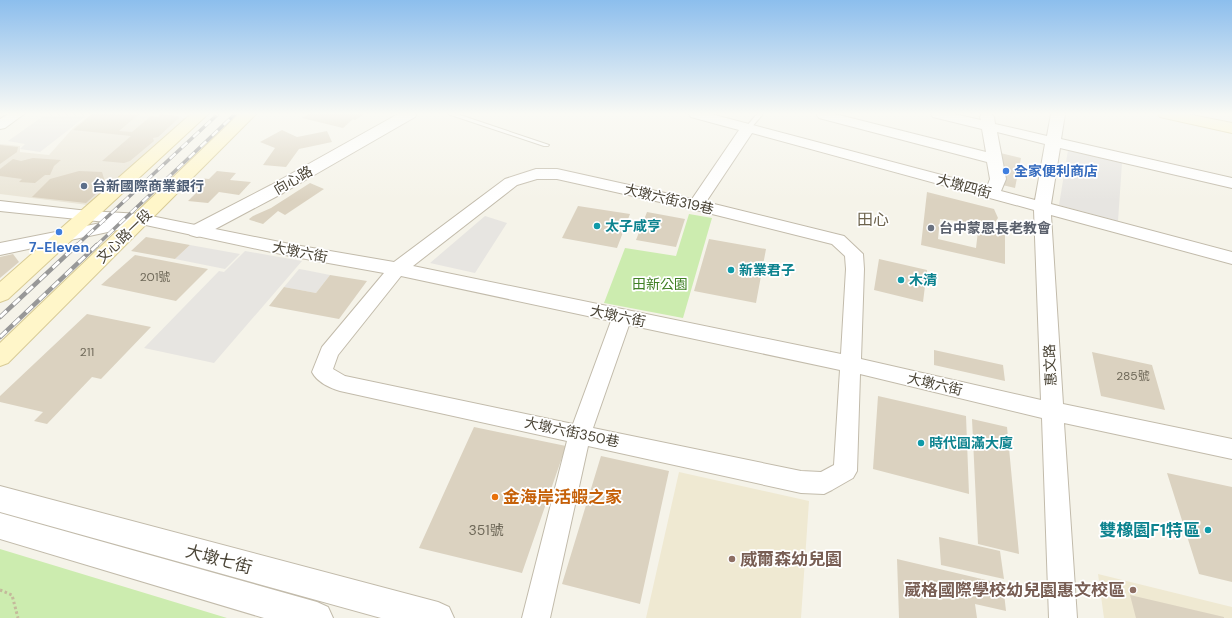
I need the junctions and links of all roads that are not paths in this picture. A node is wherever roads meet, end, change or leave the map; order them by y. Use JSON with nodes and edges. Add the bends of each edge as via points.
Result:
{"nodes":[{"id":1,"x":1054,"y":142,"type":"edge"},
{"id":2,"x":168,"y":143,"type":"edge"},
{"id":3,"x":219,"y":143,"type":"edge"},
{"id":4,"x":358,"y":143,"type":"edge"},
{"id":5,"x":539,"y":143,"type":"edge"},
{"id":6,"x":738,"y":143,"type":"edge"},
{"id":7,"x":804,"y":143,"type":"edge"},
{"id":8,"x":932,"y":143,"type":"edge"},
{"id":9,"x":992,"y":143,"type":"edge"},
{"id":10,"x":1058,"y":143,"type":"edge"},
{"id":11,"x":546,"y":145,"type":"dead end"},
{"id":12,"x":994,"y":159,"type":"junction"},
{"id":13,"x":1232,"y":183,"type":"edge"},
{"id":14,"x":992,"y":193,"type":"junction"},
{"id":15,"x":696,"y":205,"type":"junction"},
{"id":16,"x":0,"y":206,"type":"edge"},
{"id":17,"x":1042,"y":207,"type":"junction"},
{"id":18,"x":88,"y":216,"type":"junction"},
{"id":19,"x":141,"y":219,"type":"junction"},
{"id":20,"x":197,"y":231,"type":"junction"},
{"id":21,"x":63,"y":237,"type":"junction"},
{"id":22,"x":0,"y":249,"type":"edge"},
{"id":23,"x":1232,"y":258,"type":"edge"},
{"id":24,"x":397,"y":269,"type":"junction"},
{"id":25,"x":0,"y":294,"type":"edge"},
{"id":26,"x":622,"y":316,"type":"junction"},
{"id":27,"x":0,"y":357,"type":"edge"},
{"id":28,"x":850,"y":364,"type":"junction"},
{"id":29,"x":1052,"y":411,"type":"junction"},
{"id":30,"x":580,"y":434,"type":"junction"},
{"id":31,"x":1232,"y":449,"type":"edge"},
{"id":32,"x":0,"y":499,"type":"edge"},
{"id":33,"x":0,"y":526,"type":"edge"},
{"id":34,"x":317,"y":618,"type":"edge"},
{"id":35,"x":438,"y":618,"type":"edge"},
{"id":36,"x":536,"y":618,"type":"edge"},
{"id":37,"x":1063,"y":618,"type":"edge"}],
"edges":[{"from":1,"to":17,"type":"street","name":"惠文路"},
{"from":2,"to":18,"type":"main road"},
{"from":3,"to":19,"type":"main road","name":"文心路一段"},
{"from":4,"to":20,"type":"street","name":"向心路"},
{"from":5,"to":11,"type":"lane"},
{"from":6,"to":15,"type":"street"},
{"from":7,"to":14,"type":"street","name":"大墩四街"},
{"from":8,"to":12,"type":"street"},
{"from":9,"to":12,"type":"street"},
{"from":10,"to":13,"type":"street"},
{"from":12,"to":14,"type":"street","via":[[998,179]]},
{"from":14,"to":17,"type":"street","name":"大墩四街"},
{"from":15,"to":24,"type":"street","name":"大墩六街319巷","via":[[557,174],[536,174],[511,182]]},
{"from":15,"to":28,"type":"street","name":"大墩六街319巷","via":[[838,240],[854,254]]},
{"from":16,"to":18,"type":"street","name":"大墩六街"},
{"from":17,"to":23,"type":"street","name":"大墩四街"},
{"from":17,"to":29,"type":"street","name":"惠文路"},
{"from":18,"to":19,"type":"street","name":"大墩六街"},
{"from":18,"to":21,"type":"main road"},
{"from":19,"to":20,"type":"street","name":"大墩六街"},
{"from":19,"to":21,"type":"street"},
{"from":19,"to":27,"type":"main road","name":"文心路一段"},
{"from":20,"to":24,"type":"street","name":"大墩六街"},
{"from":21,"to":22,"type":"street"},
{"from":21,"to":25,"type":"main road"},
{"from":24,"to":26,"type":"street","name":"大墩六街"},
{"from":24,"to":30,"type":"street","name":"大墩六街350巷","via":[[329,352],[322,372],[340,383]]},
{"from":26,"to":28,"type":"street","name":"大墩六街"},
{"from":26,"to":30,"type":"street"},
{"from":28,"to":29,"type":"street","name":"大墩六街"},
{"from":28,"to":30,"type":"street","name":"大墩六街350巷","via":[[845,471],[824,483],[801,482]]},
{"from":29,"to":31,"type":"street","name":"大墩六街"},
{"from":29,"to":37,"type":"street","name":"惠文路"},
{"from":30,"to":36,"type":"street"},
{"from":32,"to":35,"type":"street","name":"大墩七街"},
{"from":33,"to":34,"type":"street","name":"大墩七街"}]}
